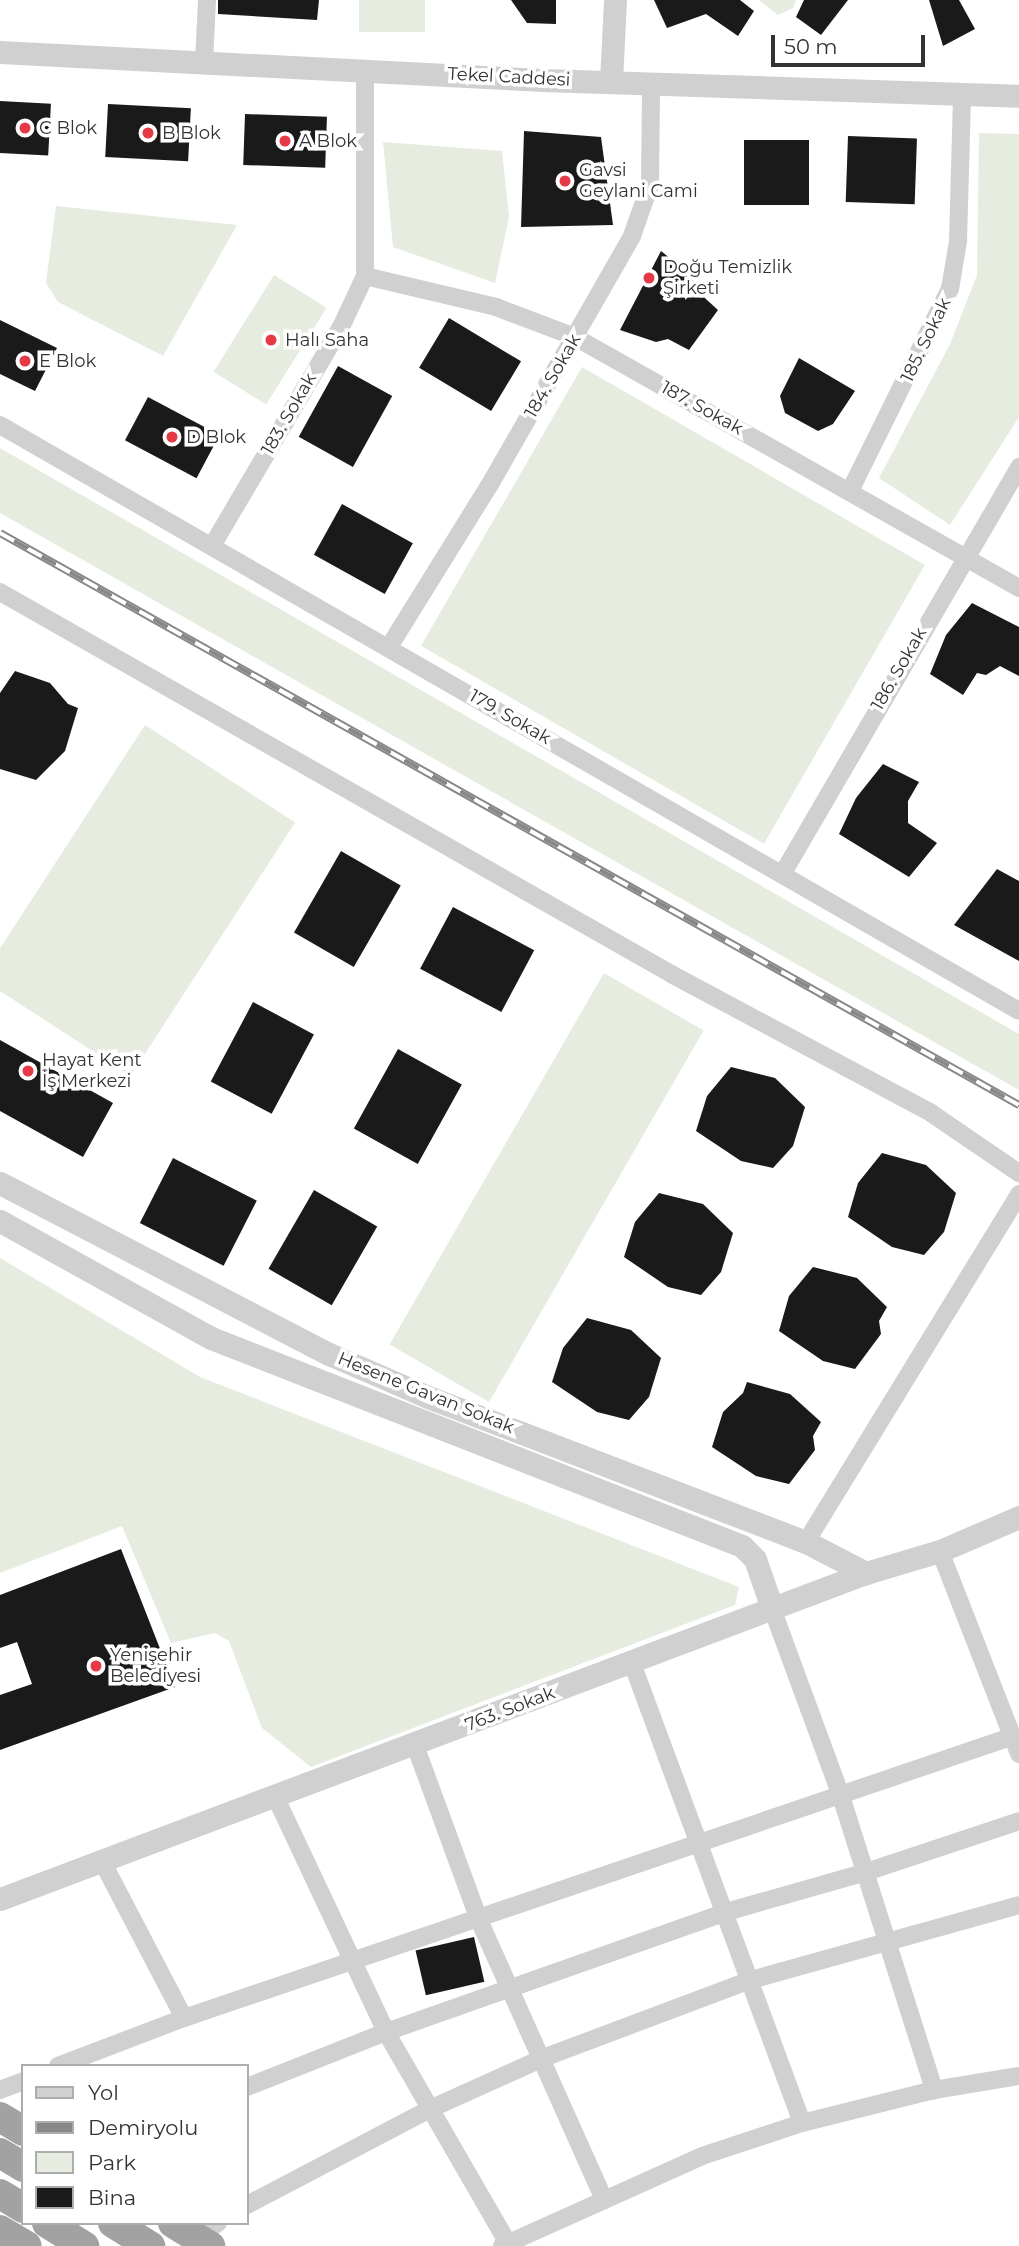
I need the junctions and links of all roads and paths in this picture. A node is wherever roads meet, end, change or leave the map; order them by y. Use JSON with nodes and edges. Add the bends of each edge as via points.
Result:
{"nodes":[{"id":1,"x":208,"y":0,"type":"edge"},
{"id":2,"x":615,"y":0,"type":"edge"},
{"id":3,"x":0,"y":52,"type":"edge"},
{"id":4,"x":204,"y":62,"type":"junction"},
{"id":5,"x":365,"y":70,"type":"junction"},
{"id":6,"x":611,"y":82,"type":"junction"},
{"id":7,"x":651,"y":83,"type":"junction"},
{"id":8,"x":962,"y":94,"type":"junction"},
{"id":9,"x":1019,"y":96,"type":"edge"},
{"id":10,"x":365,"y":276,"type":"junction"},
{"id":11,"x":575,"y":337,"type":"junction"},
{"id":12,"x":0,"y":425,"type":"edge"},
{"id":13,"x":1019,"y":467,"type":"edge"},
{"id":14,"x":850,"y":491,"type":"junction"},
{"id":15,"x":212,"y":546,"type":"junction"},
{"id":16,"x":965,"y":555,"type":"junction"},
{"id":17,"x":1019,"y":588,"type":"edge"},
{"id":18,"x":0,"y":592,"type":"edge"},
{"id":19,"x":389,"y":647,"type":"junction"},
{"id":20,"x":783,"y":873,"type":"junction"},
{"id":21,"x":1019,"y":1011,"type":"edge"},
{"id":22,"x":1019,"y":1173,"type":"edge"},
{"id":23,"x":0,"y":1184,"type":"edge"},
{"id":24,"x":1019,"y":1194,"type":"edge"},
{"id":25,"x":0,"y":1221,"type":"edge"},
{"id":26,"x":1019,"y":1517,"type":"edge"},
{"id":27,"x":806,"y":1542,"type":"junction"},
{"id":28,"x":940,"y":1551,"type":"junction"},
{"id":29,"x":866,"y":1573,"type":"junction"},
{"id":30,"x":774,"y":1611,"type":"junction"},
{"id":31,"x":632,"y":1663,"type":"junction"},
{"id":32,"x":1011,"y":1737,"type":"junction"},
{"id":33,"x":415,"y":1745,"type":"junction"},
{"id":34,"x":1019,"y":1754,"type":"edge"},
{"id":35,"x":840,"y":1793,"type":"junction"},
{"id":36,"x":276,"y":1798,"type":"junction"},
{"id":37,"x":1019,"y":1821,"type":"edge"},
{"id":38,"x":698,"y":1845,"type":"junction"},
{"id":39,"x":103,"y":1863,"type":"junction"},
{"id":40,"x":863,"y":1873,"type":"junction"},
{"id":41,"x":0,"y":1899,"type":"edge"},
{"id":42,"x":1019,"y":1905,"type":"edge"},
{"id":43,"x":726,"y":1912,"type":"junction"},
{"id":44,"x":479,"y":1920,"type":"junction"},
{"id":45,"x":884,"y":1944,"type":"junction"},
{"id":46,"x":351,"y":1964,"type":"junction"},
{"id":47,"x":751,"y":1980,"type":"junction"},
{"id":48,"x":511,"y":1988,"type":"junction"},
{"id":49,"x":184,"y":2018,"type":"junction"},
{"id":50,"x":386,"y":2032,"type":"junction"},
{"id":51,"x":543,"y":2058,"type":"junction"},
{"id":52,"x":63,"y":2064,"type":"edge"},
{"id":53,"x":1019,"y":2076,"type":"edge"},
{"id":54,"x":21,"y":2082,"type":"edge"},
{"id":55,"x":248,"y":2087,"type":"edge"},
{"id":56,"x":0,"y":2090,"type":"edge"},
{"id":57,"x":934,"y":2090,"type":"junction"},
{"id":58,"x":430,"y":2109,"type":"junction"},
{"id":59,"x":0,"y":2117,"type":"edge"},
{"id":60,"x":802,"y":2123,"type":"junction"},
{"id":61,"x":21,"y":2130,"type":"edge"},
{"id":62,"x":0,"y":2153,"type":"edge"},
{"id":63,"x":21,"y":2166,"type":"edge"},
{"id":64,"x":0,"y":2194,"type":"edge"},
{"id":65,"x":604,"y":2200,"type":"junction"},
{"id":66,"x":248,"y":2204,"type":"edge"},
{"id":67,"x":21,"y":2207,"type":"edge"},
{"id":68,"x":50,"y":2225,"type":"edge"},
{"id":69,"x":116,"y":2225,"type":"edge"},
{"id":70,"x":0,"y":2230,"type":"edge"},
{"id":71,"x":505,"y":2245,"type":"edge"},
{"id":72,"x":27,"y":2246,"type":"edge"},
{"id":73,"x":84,"y":2246,"type":"edge"},
{"id":74,"x":150,"y":2246,"type":"edge"}],
"edges":[{"from":1,"to":4,"type":"street"},
{"from":2,"to":6,"type":"street"},
{"from":3,"to":4,"type":"street","name":"Tekel Caddesi"},
{"from":4,"to":5,"type":"street","name":"Tekel Caddesi"},
{"from":5,"to":6,"type":"street","name":"Tekel Caddesi"},
{"from":5,"to":10,"type":"street","name":"183. Sokak"},
{"from":6,"to":7,"type":"street","name":"Tekel Caddesi"},
{"from":7,"to":8,"type":"street","name":"Tekel Caddesi"},
{"from":7,"to":11,"type":"street","name":"184. Sokak","via":[[650,185],[632,236]]},
{"from":8,"to":9,"type":"street","name":"Tekel Caddesi"},
{"from":8,"to":14,"type":"street","name":"185. Sokak","via":[[959,228],[950,289]]},
{"from":10,"to":11,"type":"street","name":"187. Sokak","via":[[496,307]]},
{"from":10,"to":15,"type":"street","name":"183. Sokak","via":[[351,308]]},
{"from":11,"to":14,"type":"street","name":"187. Sokak"},
{"from":11,"to":19,"type":"street","name":"184. Sokak"},
{"from":12,"to":15,"type":"street","name":"179. Sokak"},
{"from":13,"to":16,"type":"street","name":"186. Sokak"},
{"from":14,"to":16,"type":"street","name":"187. Sokak"},
{"from":15,"to":19,"type":"street","name":"179. Sokak"},
{"from":16,"to":17,"type":"street","name":"187. Sokak"},
{"from":16,"to":20,"type":"street","name":"186. Sokak"},
{"from":18,"to":22,"type":"street","via":[[673,975],[931,1114]]},
{"from":19,"to":20,"type":"street","name":"179. Sokak"},
{"from":20,"to":21,"type":"street","name":"179. Sokak"},
{"from":23,"to":27,"type":"street","name":"Hesene Gavan Sokak","via":[[329,1354],[428,1397]]},
{"from":24,"to":27,"type":"street"},
{"from":25,"to":30,"type":"street","via":[[211,1338],[742,1546],[755,1559]]},
{"from":26,"to":28,"type":"street","name":"763. Sokak"},
{"from":27,"to":29,"type":"street","name":"Hesene Gavan Sokak"},
{"from":28,"to":29,"type":"street","name":"763. Sokak"},
{"from":28,"to":32,"type":"street"},
{"from":29,"to":30,"type":"street","name":"763. Sokak"},
{"from":30,"to":31,"type":"street","name":"763. Sokak"},
{"from":30,"to":35,"type":"street"},
{"from":31,"to":33,"type":"street","name":"763. Sokak"},
{"from":31,"to":38,"type":"street"},
{"from":32,"to":34,"type":"street"},
{"from":32,"to":35,"type":"street"},
{"from":33,"to":36,"type":"street","name":"763. Sokak"},
{"from":33,"to":44,"type":"street"},
{"from":35,"to":38,"type":"street"},
{"from":35,"to":40,"type":"street"},
{"from":36,"to":39,"type":"street","name":"763. Sokak"},
{"from":36,"to":46,"type":"street"},
{"from":37,"to":40,"type":"street"},
{"from":38,"to":43,"type":"street"},
{"from":38,"to":44,"type":"street"},
{"from":39,"to":41,"type":"street","name":"763. Sokak"},
{"from":39,"to":49,"type":"street"},
{"from":40,"to":43,"type":"street"},
{"from":40,"to":45,"type":"street"},
{"from":42,"to":45,"type":"street"},
{"from":43,"to":47,"type":"street"},
{"from":43,"to":48,"type":"street"},
{"from":44,"to":46,"type":"street"},
{"from":44,"to":48,"type":"street"},
{"from":45,"to":47,"type":"street"},
{"from":45,"to":57,"type":"street"},
{"from":46,"to":49,"type":"street"},
{"from":46,"to":50,"type":"street"},
{"from":47,"to":51,"type":"street"},
{"from":47,"to":60,"type":"street"},
{"from":48,"to":50,"type":"street"},
{"from":48,"to":51,"type":"street"},
{"from":49,"to":52,"type":"street"},
{"from":50,"to":55,"type":"street"},
{"from":50,"to":58,"type":"street"},
{"from":51,"to":58,"type":"street"},
{"from":51,"to":65,"type":"street"},
{"from":53,"to":57,"type":"street"},
{"from":54,"to":56,"type":"street"},
{"from":57,"to":60,"type":"street"},
{"from":58,"to":66,"type":"street"},
{"from":58,"to":71,"type":"street"},
{"from":59,"to":61,"type":"highway"},
{"from":60,"to":65,"type":"street","via":[[702,2156]]},
{"from":62,"to":63,"type":"highway"},
{"from":64,"to":67,"type":"highway"},
{"from":65,"to":71,"type":"street"},
{"from":68,"to":73,"type":"highway"},
{"from":69,"to":74,"type":"highway"},
{"from":70,"to":72,"type":"highway"}]}
